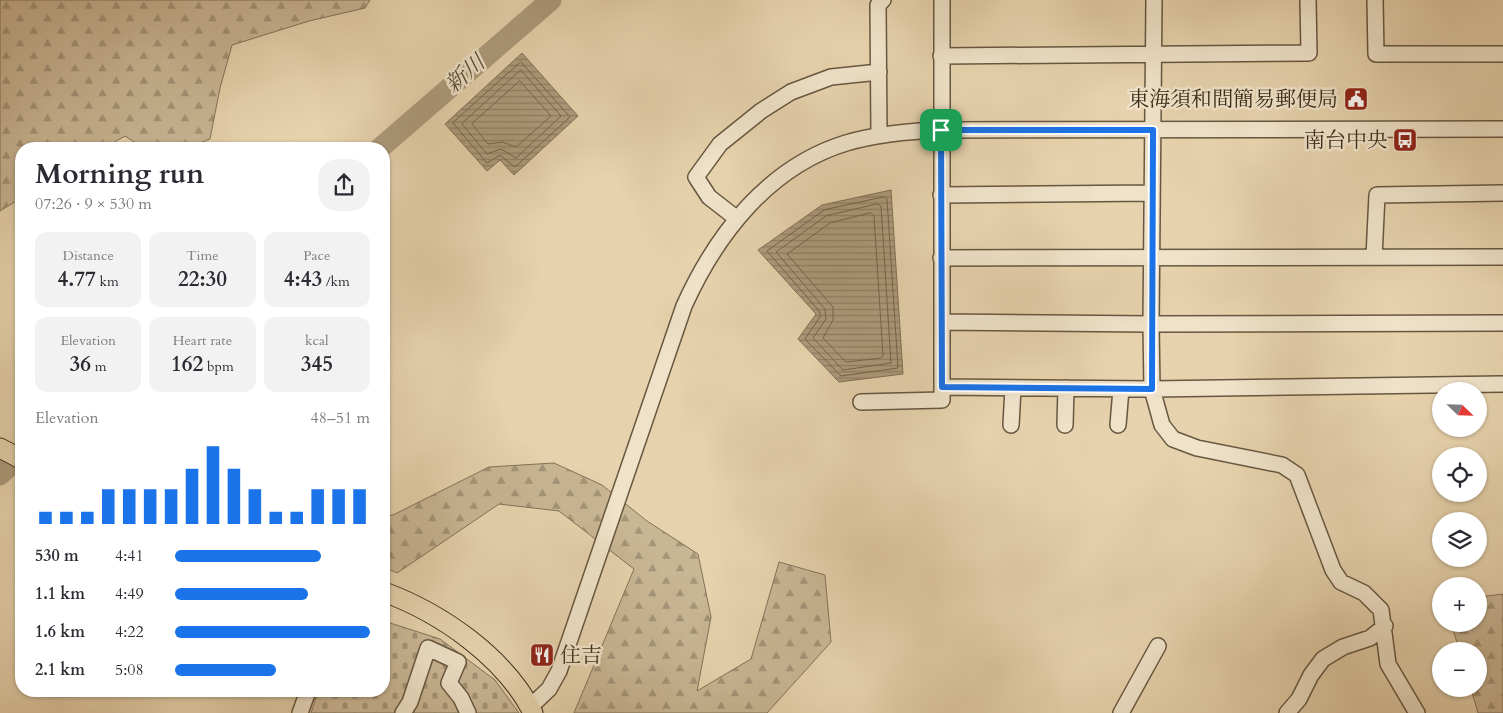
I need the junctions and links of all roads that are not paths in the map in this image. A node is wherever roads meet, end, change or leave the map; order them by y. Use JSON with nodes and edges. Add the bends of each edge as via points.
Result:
{"nodes":[{"id":1,"x":882,"y":0,"type":"edge"},
{"id":2,"x":942,"y":0,"type":"edge"},
{"id":3,"x":1154,"y":0,"type":"edge"},
{"id":4,"x":1308,"y":0,"type":"edge"},
{"id":5,"x":1375,"y":0,"type":"edge"},
{"id":6,"x":1153,"y":54,"type":"junction"},
{"id":7,"x":1503,"y":54,"type":"edge"},
{"id":8,"x":941,"y":56,"type":"junction"},
{"id":9,"x":879,"y":72,"type":"junction"},
{"id":10,"x":1503,"y":129,"type":"edge"},
{"id":11,"x":941,"y":130,"type":"junction"},
{"id":12,"x":1153,"y":130,"type":"junction"},
{"id":13,"x":879,"y":135,"type":"junction"},
{"id":14,"x":1152,"y":193,"type":"junction"},
{"id":15,"x":1503,"y":193,"type":"edge"},
{"id":16,"x":941,"y":195,"type":"junction"},
{"id":17,"x":736,"y":218,"type":"junction"},
{"id":18,"x":1374,"y":257,"type":"junction"},
{"id":19,"x":1503,"y":257,"type":"edge"},
{"id":20,"x":941,"y":258,"type":"junction"},
{"id":21,"x":1152,"y":258,"type":"junction"},
{"id":22,"x":942,"y":322,"type":"junction"},
{"id":23,"x":1503,"y":323,"type":"edge"},
{"id":24,"x":1151,"y":324,"type":"junction"},
{"id":25,"x":1503,"y":384,"type":"edge"},
{"id":26,"x":942,"y":387,"type":"junction"},
{"id":27,"x":1013,"y":388,"type":"junction"},
{"id":28,"x":1066,"y":388,"type":"junction"},
{"id":29,"x":1121,"y":389,"type":"junction"},
{"id":30,"x":1152,"y":389,"type":"junction"},
{"id":31,"x":861,"y":402,"type":"dead end"},
{"id":32,"x":1011,"y":425,"type":"dead end"},
{"id":33,"x":1066,"y":425,"type":"dead end"},
{"id":34,"x":1118,"y":425,"type":"dead end"},
{"id":35,"x":390,"y":595,"type":"edge"},
{"id":36,"x":1385,"y":626,"type":"junction"},
{"id":37,"x":1158,"y":646,"type":"dead end"},
{"id":38,"x":306,"y":697,"type":"edge"},
{"id":39,"x":532,"y":710,"type":"edge"},
{"id":40,"x":300,"y":713,"type":"edge"},
{"id":41,"x":403,"y":713,"type":"edge"},
{"id":42,"x":468,"y":713,"type":"edge"},
{"id":43,"x":1121,"y":713,"type":"edge"},
{"id":44,"x":1287,"y":713,"type":"edge"},
{"id":45,"x":1417,"y":713,"type":"edge"}],
"edges":[{"from":1,"to":9,"type":"street","via":[[878,5]]},
{"from":2,"to":8,"type":"street"},
{"from":3,"to":6,"type":"street"},
{"from":4,"to":6,"type":"street","via":[[1309,53]]},
{"from":5,"to":7,"type":"street","via":[[1376,54]]},
{"from":6,"to":8,"type":"street"},
{"from":6,"to":12,"type":"street"},
{"from":8,"to":11,"type":"street"},
{"from":9,"to":13,"type":"street"},
{"from":9,"to":17,"type":"street","via":[[831,77],[791,92],[720,144],[696,177],[709,197]]},
{"from":10,"to":12,"type":"street"},
{"from":11,"to":12,"type":"street"},
{"from":11,"to":13,"type":"street"},
{"from":11,"to":16,"type":"street"},
{"from":12,"to":14,"type":"street"},
{"from":13,"to":17,"type":"street","via":[[815,156],[759,195]]},
{"from":14,"to":16,"type":"street"},
{"from":14,"to":21,"type":"street"},
{"from":15,"to":18,"type":"street","via":[[1377,194]]},
{"from":16,"to":20,"type":"street"},
{"from":17,"to":39,"type":"street","via":[[713,249],[684,306],[559,671]]},
{"from":18,"to":19,"type":"street"},
{"from":18,"to":21,"type":"street"},
{"from":20,"to":21,"type":"street"},
{"from":20,"to":22,"type":"street"},
{"from":21,"to":24,"type":"street"},
{"from":22,"to":24,"type":"street"},
{"from":22,"to":26,"type":"street"},
{"from":23,"to":24,"type":"street"},
{"from":24,"to":30,"type":"street"},
{"from":25,"to":30,"type":"street"},
{"from":26,"to":27,"type":"street"},
{"from":26,"to":31,"type":"street","via":[[942,400]]},
{"from":27,"to":28,"type":"street"},
{"from":27,"to":32,"type":"street"},
{"from":28,"to":29,"type":"street"},
{"from":28,"to":33,"type":"street"},
{"from":29,"to":30,"type":"street"},
{"from":29,"to":34,"type":"street"},
{"from":30,"to":36,"type":"street","via":[[1162,425],[1173,439],[1197,448],[1282,465],[1297,475],[1333,570],[1341,582],[1364,593],[1381,610]]},
{"from":35,"to":39,"type":"main road","via":[[449,624],[481,650]]},
{"from":36,"to":44,"type":"street","via":[[1370,638],[1343,647],[1323,659]]},
{"from":36,"to":45,"type":"street","via":[[1388,664]]},
{"from":37,"to":43,"type":"street"},
{"from":38,"to":40,"type":"street"},
{"from":41,"to":42,"type":"street","via":[[410,702],[428,648],[458,662],[448,683]]}]}
